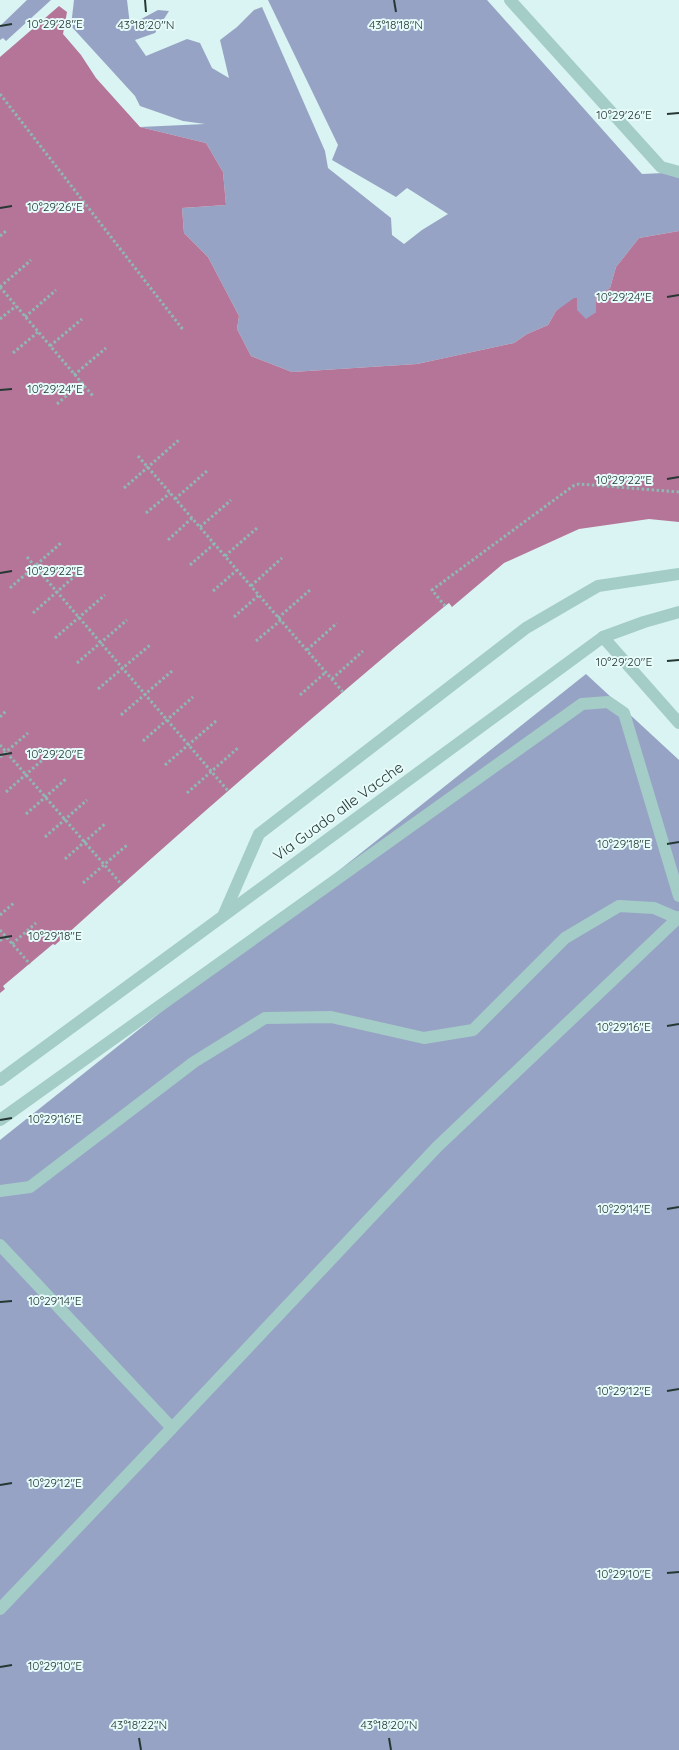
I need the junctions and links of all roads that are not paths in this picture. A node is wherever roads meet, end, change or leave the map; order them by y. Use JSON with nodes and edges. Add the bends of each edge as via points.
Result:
{"nodes":[{"id":1,"x":510,"y":0,"type":"edge"},
{"id":2,"x":679,"y":172,"type":"edge"},
{"id":3,"x":679,"y":574,"type":"edge"},
{"id":4,"x":679,"y":612,"type":"edge"},
{"id":5,"x":604,"y":637,"type":"junction"},
{"id":6,"x":679,"y":723,"type":"edge"},
{"id":7,"x":679,"y":896,"type":"edge"},
{"id":8,"x":223,"y":916,"type":"junction"},
{"id":9,"x":678,"y":917,"type":"edge"},
{"id":10,"x":0,"y":1080,"type":"edge"},
{"id":11,"x":0,"y":1120,"type":"edge"},
{"id":12,"x":0,"y":1191,"type":"edge"},
{"id":13,"x":0,"y":1245,"type":"edge"},
{"id":14,"x":172,"y":1428,"type":"junction"},
{"id":15,"x":0,"y":1609,"type":"edge"}],
"edges":[{"from":1,"to":2,"type":"lane","via":[[661,167]]},
{"from":3,"to":8,"type":"lane","via":[[598,586],[526,628],[259,834]]},
{"from":4,"to":5,"type":"lane","name":"Via Guado alle Vacche"},
{"from":5,"to":6,"type":"lane"},
{"from":5,"to":8,"type":"lane","name":"Via Guado alle Vacche"},
{"from":7,"to":11,"type":"lane","via":[[624,714],[608,702],[582,704]]},
{"from":8,"to":10,"type":"lane","name":"Via Guado alle Vacche"},
{"from":9,"to":12,"type":"lane","via":[[654,908],[619,906],[565,938],[474,1030],[424,1038],[331,1016],[266,1018],[194,1062],[30,1187]]},
{"from":9,"to":14,"type":"lane","via":[[436,1147]]},
{"from":13,"to":14,"type":"lane"},
{"from":14,"to":15,"type":"lane"}]}
